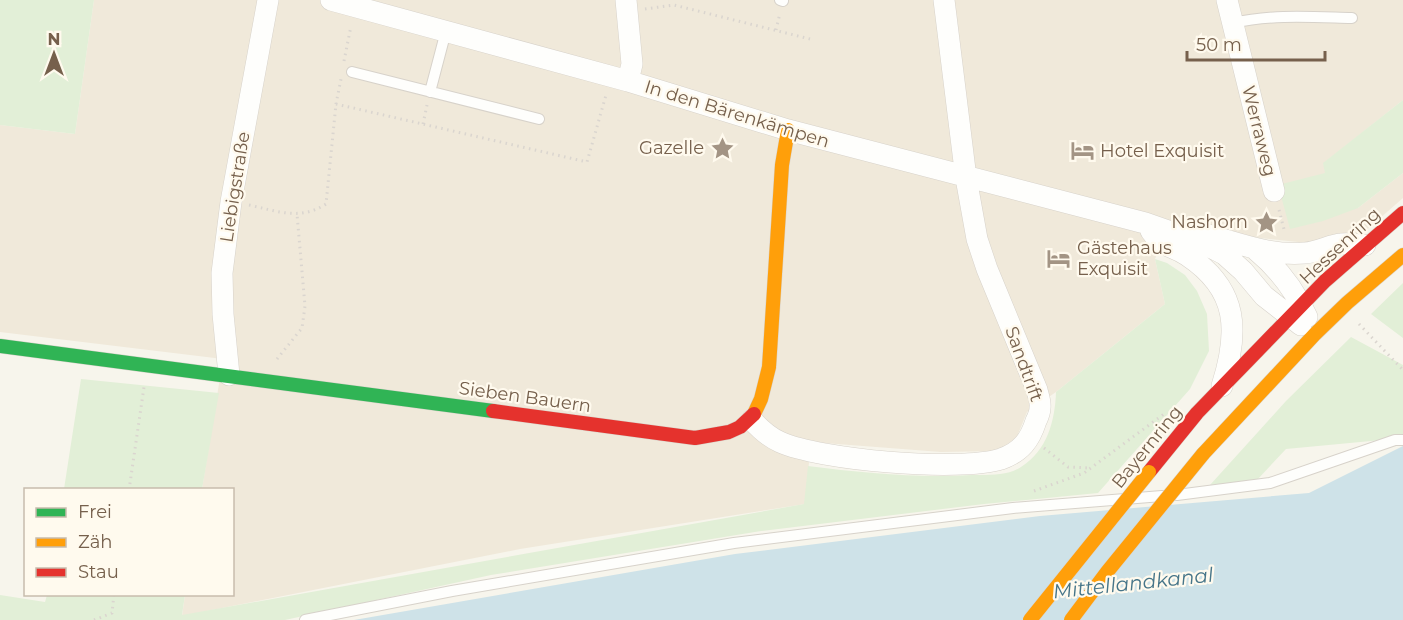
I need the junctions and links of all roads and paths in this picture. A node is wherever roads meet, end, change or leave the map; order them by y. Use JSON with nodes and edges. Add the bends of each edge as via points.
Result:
{"nodes":[{"id":1,"x":268,"y":0,"type":"edge"},
{"id":2,"x":944,"y":0,"type":"edge"},
{"id":3,"x":1227,"y":0,"type":"edge"},
{"id":4,"x":342,"y":2,"type":"edge"},
{"id":5,"x":626,"y":5,"type":"edge"},
{"id":6,"x":1352,"y":18,"type":"dead end"},
{"id":7,"x":1233,"y":22,"type":"junction"},
{"id":8,"x":446,"y":31,"type":"junction"},
{"id":9,"x":810,"y":39,"type":"dead end"},
{"id":10,"x":352,"y":72,"type":"dead end"},
{"id":11,"x":620,"y":79,"type":"junction"},
{"id":12,"x":430,"y":92,"type":"junction"},
{"id":13,"x":336,"y":104,"type":"junction"},
{"id":14,"x":539,"y":119,"type":"dead end"},
{"id":15,"x":423,"y":124,"type":"junction"},
{"id":16,"x":788,"y":130,"type":"junction"},
{"id":17,"x":966,"y":178,"type":"junction"},
{"id":18,"x":1274,"y":191,"type":"joint"},
{"id":19,"x":231,"y":202,"type":"junction"},
{"id":20,"x":1403,"y":213,"type":"edge"},
{"id":21,"x":297,"y":214,"type":"junction"},
{"id":22,"x":1145,"y":223,"type":"junction"},
{"id":23,"x":1365,"y":245,"type":"junction"},
{"id":24,"x":1255,"y":250,"type":"junction"},
{"id":25,"x":1307,"y":253,"type":"junction"},
{"id":26,"x":1403,"y":255,"type":"edge"},
{"id":27,"x":1347,"y":303,"type":"junction"},
{"id":28,"x":1296,"y":312,"type":"junction"},
{"id":29,"x":1315,"y":334,"type":"junction"},
{"id":30,"x":0,"y":346,"type":"edge"},
{"id":31,"x":148,"y":365,"type":"junction"},
{"id":32,"x":1403,"y":370,"type":"edge"},
{"id":33,"x":229,"y":375,"type":"junction"},
{"id":34,"x":270,"y":380,"type":"junction"},
{"id":35,"x":1221,"y":389,"type":"junction"},
{"id":36,"x":1197,"y":413,"type":"junction"},
{"id":37,"x":752,"y":420,"type":"junction"},
{"id":38,"x":1031,"y":436,"type":"junction"},
{"id":39,"x":1403,"y":440,"type":"edge"},
{"id":40,"x":1089,"y":468,"type":"junction"},
{"id":41,"x":129,"y":488,"type":"edge"},
{"id":42,"x":1013,"y":508,"type":"junction"},
{"id":43,"x":114,"y":596,"type":"edge"},
{"id":44,"x":93,"y":620,"type":"edge"},
{"id":45,"x":305,"y":620,"type":"edge"},
{"id":46,"x":1030,"y":620,"type":"edge"},
{"id":47,"x":1071,"y":620,"type":"edge"}],
"edges":[{"from":1,"to":19,"type":"street","name":"Liebigstraße"},
{"from":2,"to":17,"type":"street","name":"Sandtrift"},
{"from":3,"to":7,"type":"street","name":"Werraweg"},
{"from":4,"to":8,"type":"street","name":"In den Bärenkämpen"},
{"from":4,"to":13,"type":"path"},
{"from":5,"to":9,"type":"path","via":[[674,5]]},
{"from":5,"to":11,"type":"street","via":[[632,64]]},
{"from":6,"to":7,"type":"lane","via":[[1275,16]]},
{"from":7,"to":18,"type":"street","name":"Werraweg"},
{"from":8,"to":11,"type":"street","name":"In den Bärenkämpen"},
{"from":8,"to":12,"type":"lane"},
{"from":10,"to":12,"type":"lane"},
{"from":11,"to":15,"type":"path","via":[[587,162]]},
{"from":11,"to":16,"type":"street","name":"In den Bärenkämpen"},
{"from":12,"to":14,"type":"lane"},
{"from":12,"to":15,"type":"path"},
{"from":13,"to":15,"type":"path"},
{"from":13,"to":21,"type":"path","via":[[326,204],[315,212]]},
{"from":16,"to":17,"type":"street","name":"In den Bärenkämpen"},
{"from":16,"to":37,"type":"street","via":[[782,165],[769,367]]},
{"from":17,"to":22,"type":"street","name":"In den Bärenkämpen"},
{"from":17,"to":38,"type":"street","name":"Sandtrift","via":[[987,269],[1037,390],[1040,407]]},
{"from":18,"to":25,"type":"path","via":[[1285,233],[1304,239]]},
{"from":19,"to":21,"type":"path"},
{"from":19,"to":33,"type":"street","name":"Liebigstraße","via":[[222,273]]},
{"from":20,"to":23,"type":"street","name":"Hessenring"},
{"from":21,"to":34,"type":"path","via":[[305,306],[302,328],[274,362]]},
{"from":22,"to":24,"type":"street","name":"In den Bärenkämpen","via":[[1180,227]]},
{"from":22,"to":28,"type":"street","name":"In den Bärenkämpen","via":[[1224,254],[1264,296]]},
{"from":22,"to":35,"type":"street","via":[[1160,243],[1204,267],[1227,299],[1233,341]]},
{"from":23,"to":25,"type":"street","name":"In den Bärenkämpen","via":[[1341,244]]},
{"from":23,"to":28,"type":"street","name":"Hessenring"},
{"from":24,"to":25,"type":"street","name":"In den Bärenkämpen"},
{"from":24,"to":28,"type":"street","name":"In den Bärenkämpen","via":[[1275,266]]},
{"from":26,"to":27,"type":"street"},
{"from":27,"to":29,"type":"street"},
{"from":27,"to":32,"type":"path","via":[[1360,326]]},
{"from":28,"to":29,"type":"street","name":"In den Bärenkämpen"},
{"from":28,"to":35,"type":"street","name":"Bayernring"},
{"from":29,"to":47,"type":"street","bridge":true,"via":[[1203,454]]},
{"from":30,"to":31,"type":"street","name":"Sieben Bauern"},
{"from":31,"to":33,"type":"street","name":"Sieben Bauern"},
{"from":31,"to":41,"type":"path"},
{"from":33,"to":34,"type":"street","name":"Sieben Bauern"},
{"from":34,"to":37,"type":"street","name":"Sieben Bauern","via":[[695,438],[734,430]]},
{"from":35,"to":36,"type":"street","name":"Bayernring"},
{"from":36,"to":40,"type":"path","via":[[1164,414]]},
{"from":36,"to":46,"type":"street","name":"Bayernring","bridge":true},
{"from":37,"to":38,"type":"street","via":[[779,442],[807,451],[891,462],[981,463],[1014,452]]},
{"from":38,"to":40,"type":"path","via":[[1068,467]]},
{"from":39,"to":42,"type":"lane","via":[[1270,483],[1210,492]]},
{"from":40,"to":42,"type":"path","via":[[1014,498]]},
{"from":42,"to":45,"type":"lane","via":[[734,543]]},
{"from":43,"to":44,"type":"path","via":[[112,613]]}]}
